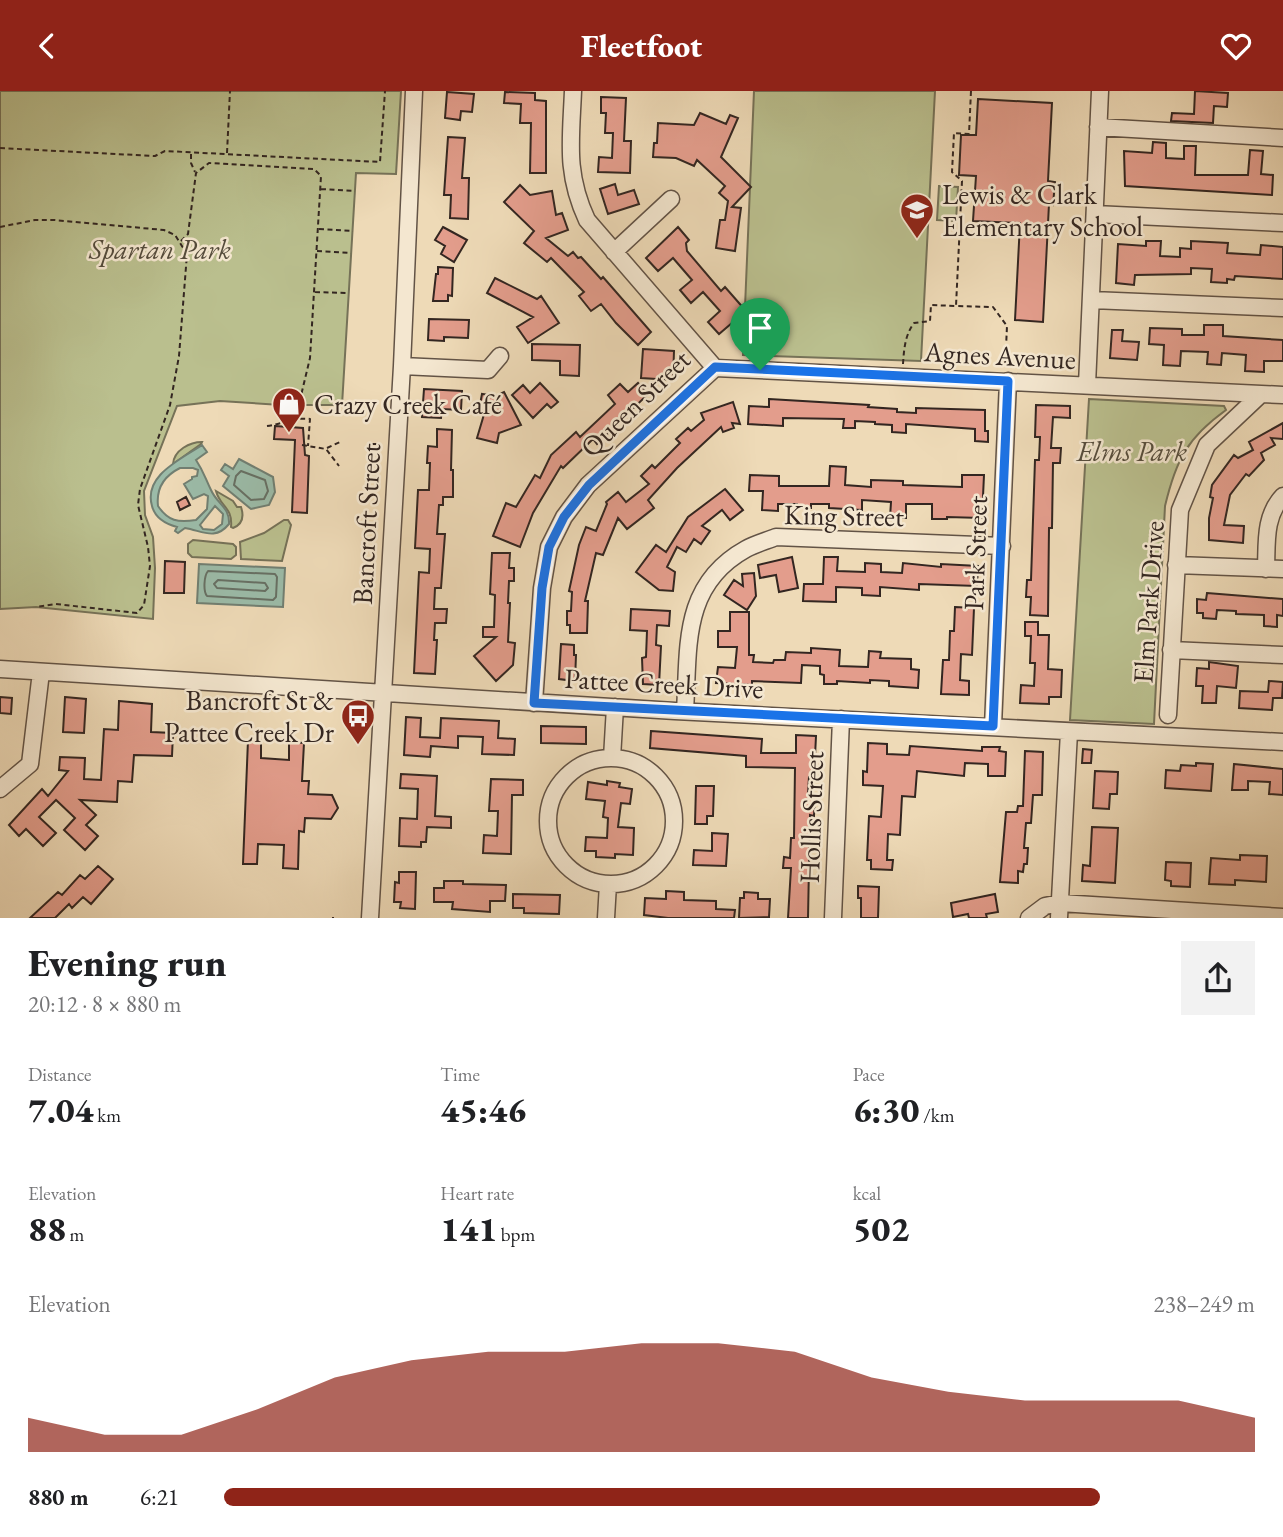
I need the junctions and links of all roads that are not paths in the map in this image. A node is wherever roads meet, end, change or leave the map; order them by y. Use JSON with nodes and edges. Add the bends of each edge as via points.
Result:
{"nodes":[{"id":1,"x":414,"y":91,"type":"edge"},
{"id":2,"x":573,"y":91,"type":"edge"},
{"id":3,"x":1100,"y":91,"type":"edge"},
{"id":4,"x":1098,"y":127,"type":"junction"},
{"id":5,"x":1283,"y":138,"type":"edge"},
{"id":6,"x":671,"y":199,"type":"dead end"},
{"id":7,"x":1095,"y":214,"type":"junction"},
{"id":8,"x":1283,"y":223,"type":"edge"},
{"id":9,"x":614,"y":252,"type":"junction"},
{"id":10,"x":1092,"y":300,"type":"junction"},
{"id":11,"x":1283,"y":308,"type":"edge"},
{"id":12,"x":500,"y":356,"type":"dead end"},
{"id":13,"x":402,"y":366,"type":"junction"},
{"id":14,"x":715,"y":367,"type":"junction"},
{"id":15,"x":1006,"y":375,"type":"junction"},
{"id":16,"x":1087,"y":385,"type":"junction"},
{"id":17,"x":1260,"y":395,"type":"junction"},
{"id":18,"x":1283,"y":395,"type":"edge"},
{"id":19,"x":1283,"y":496,"type":"edge"},
{"id":20,"x":1002,"y":546,"type":"junction"},
{"id":21,"x":1176,"y":565,"type":"junction"},
{"id":22,"x":1266,"y":569,"type":"junction"},
{"id":23,"x":1283,"y":569,"type":"edge"},
{"id":24,"x":1171,"y":650,"type":"junction"},
{"id":25,"x":1283,"y":655,"type":"edge"},
{"id":26,"x":0,"y":669,"type":"edge"},
{"id":27,"x":41,"y":672,"type":"junction"},
{"id":28,"x":382,"y":692,"type":"junction"},
{"id":29,"x":534,"y":703,"type":"junction"},
{"id":30,"x":615,"y":707,"type":"junction"},
{"id":31,"x":685,"y":712,"type":"junction"},
{"id":32,"x":1168,"y":715,"type":"dead end"},
{"id":33,"x":841,"y":719,"type":"junction"},
{"id":34,"x":993,"y":726,"type":"junction"},
{"id":35,"x":1069,"y":732,"type":"junction"},
{"id":36,"x":1283,"y":742,"type":"edge"},
{"id":37,"x":612,"y":758,"type":"junction"},
{"id":38,"x":0,"y":789,"type":"edge"},
{"id":39,"x":608,"y":884,"type":"junction"},
{"id":40,"x":1059,"y":910,"type":"edge"},
{"id":41,"x":1283,"y":917,"type":"edge"},
{"id":42,"x":370,"y":918,"type":"edge"},
{"id":43,"x":606,"y":918,"type":"edge"},
{"id":44,"x":833,"y":918,"type":"edge"},
{"id":45,"x":1029,"y":918,"type":"edge"},
{"id":46,"x":1048,"y":918,"type":"edge"}],
"edges":[{"from":1,"to":13,"type":"street","name":"Bancroft Street"},
{"from":2,"to":9,"type":"street","name":"Queen Street","via":[[570,163],[575,191],[587,220]]},
{"from":3,"to":4,"type":"street"},
{"from":4,"to":5,"type":"street"},
{"from":4,"to":7,"type":"street"},
{"from":6,"to":9,"type":"street"},
{"from":7,"to":8,"type":"street"},
{"from":7,"to":10,"type":"street"},
{"from":9,"to":14,"type":"street","name":"Queen Street"},
{"from":10,"to":11,"type":"street"},
{"from":10,"to":16,"type":"street"},
{"from":12,"to":13,"type":"street","via":[[488,370]]},
{"from":13,"to":28,"type":"street","name":"Bancroft Street"},
{"from":14,"to":15,"type":"street","name":"Agnes Avenue"},
{"from":14,"to":29,"type":"street","name":"Queen Street","via":[[589,485],[564,517],[549,547],[542,588]]},
{"from":15,"to":16,"type":"street","name":"Agnes Avenue"},
{"from":15,"to":20,"type":"street","name":"Park Street"},
{"from":16,"to":17,"type":"street","name":"Agnes Avenue"},
{"from":17,"to":18,"type":"street","name":"Agnes Avenue"},
{"from":17,"to":21,"type":"street","name":"Elm Park Drive","via":[[1207,445],[1180,510]]},
{"from":19,"to":22,"type":"street","via":[[1274,505],[1268,524]]},
{"from":20,"to":31,"type":"street","name":"King Street","via":[[776,537],[746,549],[719,569],[703,588],[693,611]]},
{"from":20,"to":34,"type":"street","name":"Park Street"},
{"from":21,"to":22,"type":"street"},
{"from":21,"to":24,"type":"street","name":"Elm Park Drive"},
{"from":22,"to":23,"type":"street"},
{"from":24,"to":25,"type":"street"},
{"from":24,"to":32,"type":"street","name":"Elm Park Drive"},
{"from":26,"to":27,"type":"street","name":"Pattee Creek Drive"},
{"from":27,"to":28,"type":"street","name":"Pattee Creek Drive"},
{"from":27,"to":38,"type":"street","via":[[30,764]]},
{"from":28,"to":29,"type":"street","name":"Pattee Creek Drive"},
{"from":28,"to":42,"type":"street","name":"Bancroft Street"},
{"from":29,"to":30,"type":"street","name":"Pattee Creek Drive"},
{"from":30,"to":31,"type":"street","name":"Pattee Creek Drive"},
{"from":30,"to":37,"type":"street"},
{"from":31,"to":33,"type":"street","name":"Pattee Creek Drive"},
{"from":33,"to":34,"type":"street","name":"Pattee Creek Drive"},
{"from":33,"to":44,"type":"street","name":"Hollis Street"},
{"from":34,"to":35,"type":"street","name":"Pattee Creek Drive"},
{"from":35,"to":36,"type":"street","name":"Pattee Creek Drive"},
{"from":35,"to":40,"type":"street"},
{"from":37,"to":39,"type":"street","via":[[587,763],[566,777],[551,800],[548,822],[552,844],[564,864],[587,879]]},
{"from":37,"to":39,"type":"street","via":[[638,765],[655,777],[670,801],[673,823],[667,848],[654,866],[635,879]]},
{"from":39,"to":43,"type":"street"},
{"from":40,"to":41,"type":"street"},
{"from":40,"to":45,"type":"street","via":[[1045,906]]},
{"from":40,"to":46,"type":"street"}]}
